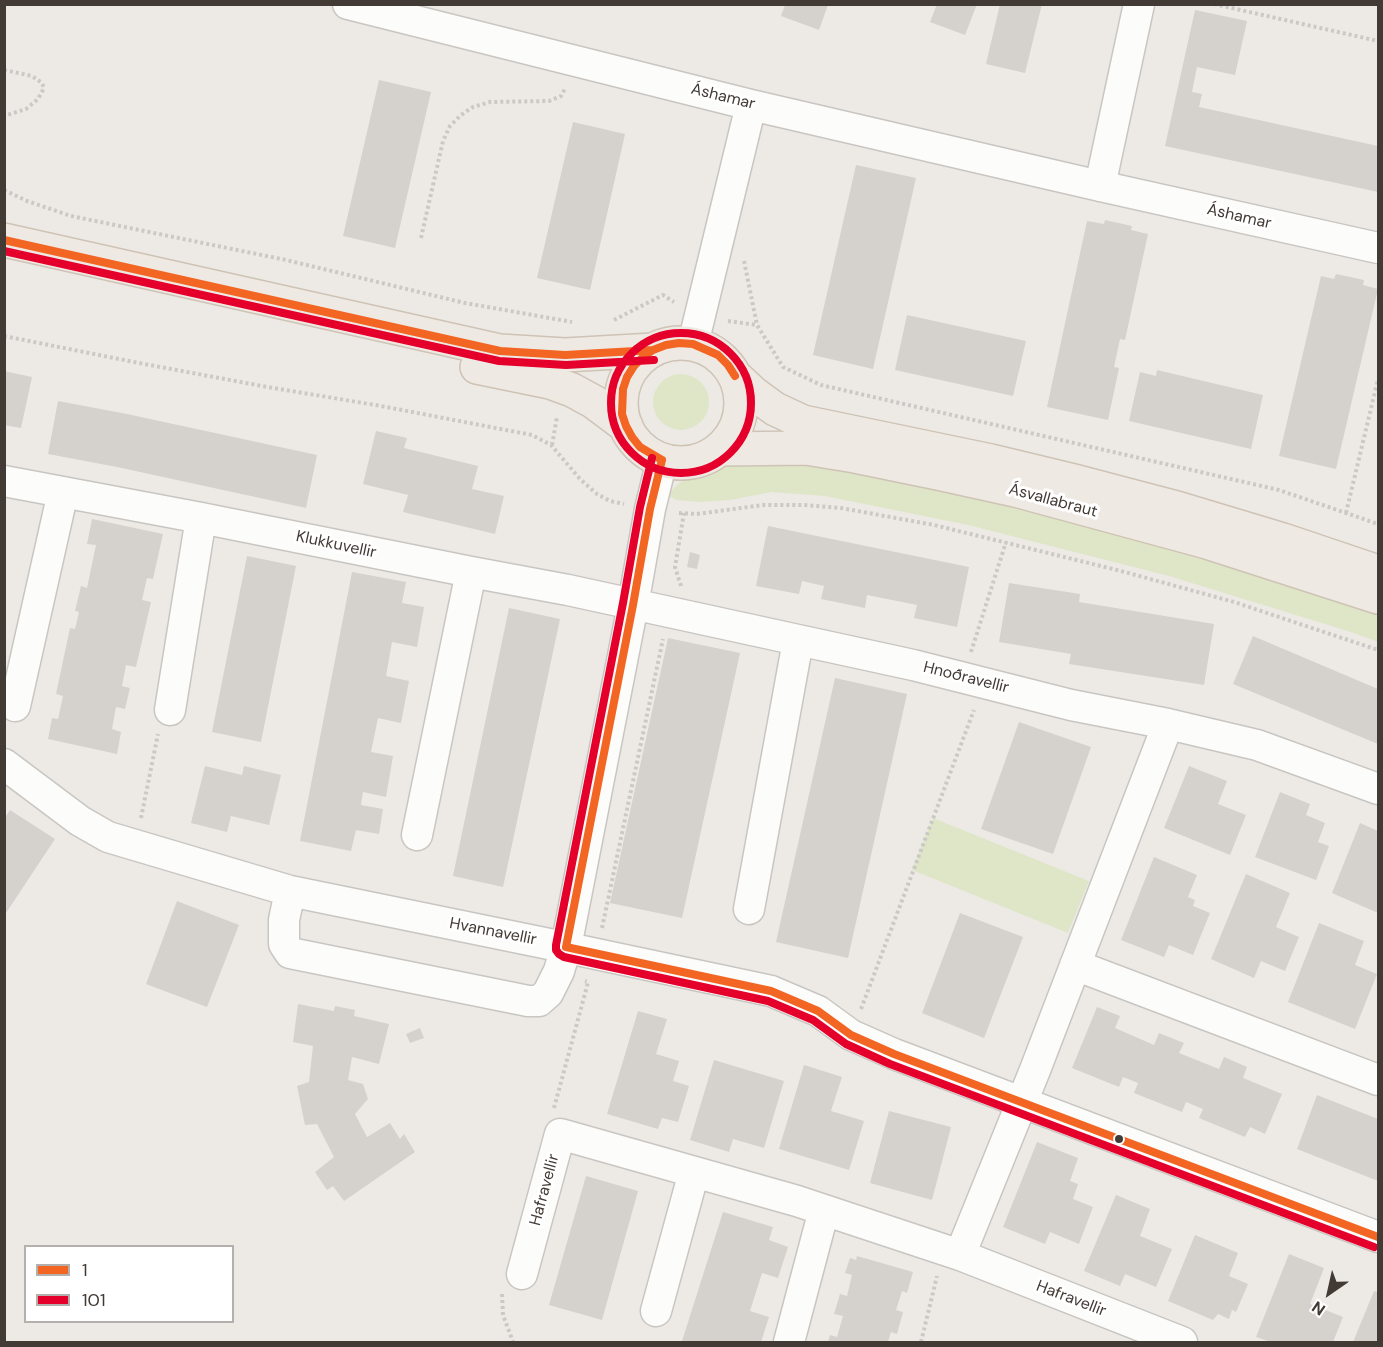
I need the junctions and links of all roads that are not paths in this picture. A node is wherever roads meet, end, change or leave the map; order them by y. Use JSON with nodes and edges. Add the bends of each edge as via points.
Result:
{"nodes":[{"id":1,"x":348,"y":4,"type":"edge"},
{"id":2,"x":1139,"y":4,"type":"edge"},
{"id":3,"x":752,"y":105,"type":"junction"},
{"id":4,"x":1100,"y":186,"type":"junction"},
{"id":5,"x":4,"y":240,"type":"edge"},
{"id":6,"x":1378,"y":248,"type":"edge"},
{"id":7,"x":4,"y":261,"type":"edge"},
{"id":8,"x":693,"y":344,"type":"junction"},
{"id":9,"x":653,"y":350,"type":"junction"},
{"id":10,"x":735,"y":376,"type":"junction"},
{"id":11,"x":626,"y":426,"type":"junction"},
{"id":12,"x":720,"y":449,"type":"junction"},
{"id":13,"x":662,"y":460,"type":"junction"},
{"id":14,"x":4,"y":481,"type":"edge"},
{"id":15,"x":63,"y":492,"type":"junction"},
{"id":16,"x":201,"y":518,"type":"junction"},
{"id":17,"x":471,"y":572,"type":"junction"},
{"id":18,"x":1378,"y":572,"type":"edge"},
{"id":19,"x":1378,"y":597,"type":"edge"},
{"id":20,"x":633,"y":605,"type":"junction"},
{"id":21,"x":798,"y":641,"type":"junction"},
{"id":22,"x":15,"y":706,"type":"dead end"},
{"id":23,"x":170,"y":710,"type":"road end"},
{"id":24,"x":1168,"y":724,"type":"junction"},
{"id":25,"x":4,"y":764,"type":"edge"},
{"id":26,"x":1378,"y":789,"type":"edge"},
{"id":27,"x":417,"y":835,"type":"dead end"},
{"id":28,"x":290,"y":891,"type":"junction"},
{"id":29,"x":749,"y":909,"type":"dead end"},
{"id":30,"x":567,"y":947,"type":"junction"},
{"id":31,"x":1075,"y":965,"type":"junction"},
{"id":32,"x":1378,"y":1080,"type":"edge"},
{"id":33,"x":1022,"y":1102,"type":"junction"},
{"id":34,"x":694,"y":1172,"type":"junction"},
{"id":35,"x":824,"y":1210,"type":"junction"},
{"id":36,"x":1378,"y":1237,"type":"edge"},
{"id":37,"x":951,"y":1252,"type":"junction"},
{"id":38,"x":522,"y":1275,"type":"dead end"},
{"id":39,"x":656,"y":1311,"type":"dead end"},
{"id":40,"x":789,"y":1342,"type":"edge"},
{"id":41,"x":1182,"y":1342,"type":"edge"}],
"edges":[{"from":1,"to":3,"type":"street","name":"Áshamar"},
{"from":2,"to":4,"type":"street"},
{"from":3,"to":4,"type":"street","name":"Áshamar"},
{"from":3,"to":8,"type":"street"},
{"from":4,"to":6,"type":"street","name":"Áshamar"},
{"from":5,"to":9,"type":"main road","via":[[500,351],[566,355]]},
{"from":7,"to":11,"type":"main road","via":[[550,382],[594,402]]},
{"from":8,"to":9,"type":"main road","via":[[666,345]]},
{"from":8,"to":10,"type":"main road","via":[[718,355]]},
{"from":9,"to":11,"type":"main road","via":[[627,377],[622,402]]},
{"from":10,"to":12,"type":"main road","via":[[741,398],[739,421]]},
{"from":10,"to":18,"type":"main road","name":"Ásvallabraut","via":[[775,409],[803,422],[1074,481],[1180,509]]},
{"from":11,"to":13,"type":"main road","via":[[640,447]]},
{"from":12,"to":13,"type":"main road","via":[[692,462]]},
{"from":12,"to":19,"type":"main road","name":"Ásvallabraut","via":[[806,448],[1019,491],[1207,542]]},
{"from":13,"to":20,"type":"street"},
{"from":14,"to":15,"type":"street","name":"Klukkuvellir"},
{"from":15,"to":16,"type":"street","name":"Klukkuvellir"},
{"from":15,"to":22,"type":"street"},
{"from":16,"to":17,"type":"street","name":"Klukkuvellir"},
{"from":16,"to":23,"type":"street"},
{"from":17,"to":20,"type":"street","name":"Klukkuvellir"},
{"from":17,"to":27,"type":"street"},
{"from":20,"to":21,"type":"street","name":"Hnoðravellir"},
{"from":20,"to":30,"type":"street"},
{"from":21,"to":24,"type":"street","name":"Hnoðravellir"},
{"from":21,"to":29,"type":"street"},
{"from":24,"to":26,"type":"street","name":"Hnoðravellir","via":[[1257,745]]},
{"from":24,"to":31,"type":"street"},
{"from":25,"to":28,"type":"street","name":"Hvannavellir","via":[[108,837]]},
{"from":28,"to":30,"type":"street","name":"Hvannavellir"},
{"from":28,"to":30,"type":"street","via":[[284,920],[285,944],[290,953],[517,999],[539,1001],[548,993]]},
{"from":30,"to":33,"type":"street","name":"Hvannavellir","via":[[771,991],[818,1011],[851,1035]]},
{"from":31,"to":32,"type":"street"},
{"from":31,"to":33,"type":"street"},
{"from":33,"to":36,"type":"street","name":"Hvannavellir"},
{"from":33,"to":37,"type":"street"},
{"from":34,"to":35,"type":"street","name":"Hafravellir"},
{"from":34,"to":38,"type":"street","name":"Hafravellir","via":[[560,1134]]},
{"from":34,"to":39,"type":"street"},
{"from":35,"to":37,"type":"street","name":"Hafravellir"},
{"from":35,"to":40,"type":"street"},
{"from":37,"to":41,"type":"street","name":"Hafravellir"}]}
